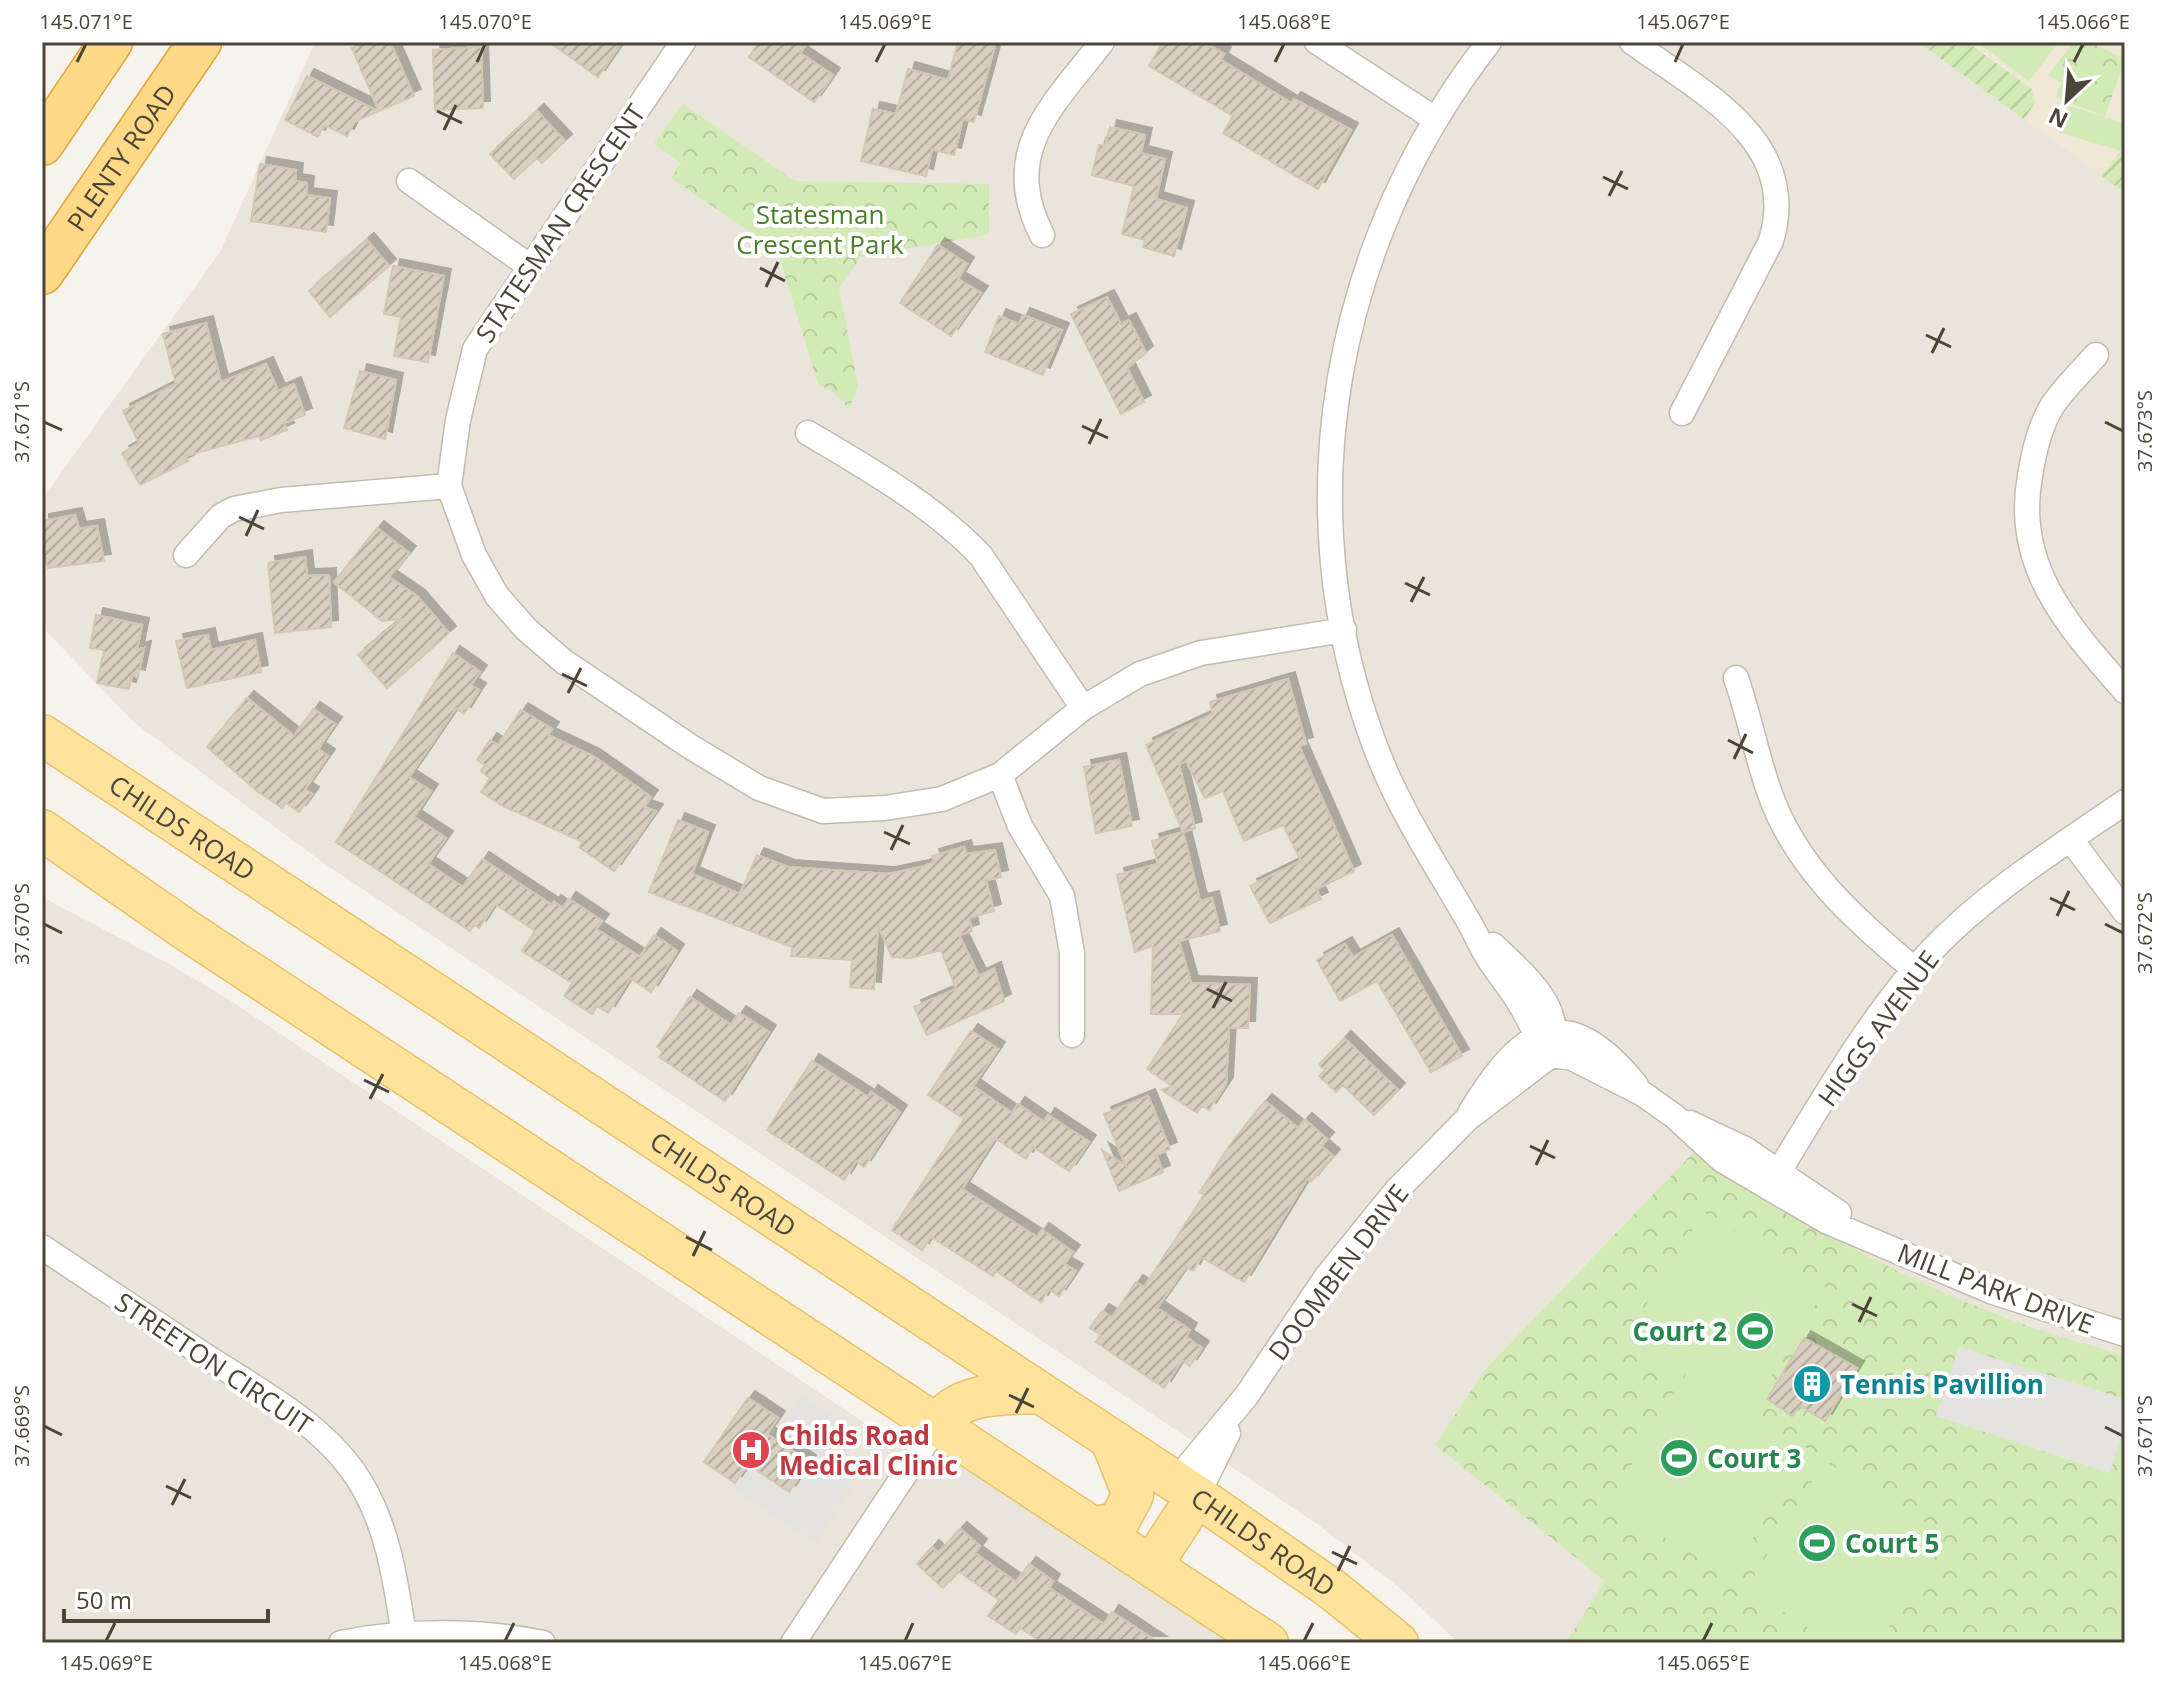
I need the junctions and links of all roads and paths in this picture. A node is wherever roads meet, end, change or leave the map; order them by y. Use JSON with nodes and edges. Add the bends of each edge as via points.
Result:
{"nodes":[{"id":1,"x":111,"y":42,"type":"edge"},
{"id":2,"x":200,"y":42,"type":"edge"},
{"id":3,"x":683,"y":42,"type":"edge"},
{"id":4,"x":1102,"y":42,"type":"edge"},
{"id":5,"x":1317,"y":42,"type":"edge"},
{"id":6,"x":1489,"y":42,"type":"edge"},
{"id":7,"x":1632,"y":42,"type":"edge"},
{"id":8,"x":1435,"y":119,"type":"junction"},
{"id":9,"x":42,"y":144,"type":"edge"},
{"id":10,"x":409,"y":181,"type":"dead end"},
{"id":11,"x":1042,"y":235,"type":"dead end"},
{"id":12,"x":529,"y":266,"type":"junction"},
{"id":13,"x":42,"y":273,"type":"edge"},
{"id":14,"x":2096,"y":355,"type":"dead end"},
{"id":15,"x":1682,"y":413,"type":"dead end"},
{"id":16,"x":808,"y":433,"type":"dead end"},
{"id":17,"x":449,"y":486,"type":"junction"},
{"id":18,"x":186,"y":555,"type":"dead end"},
{"id":19,"x":1344,"y":630,"type":"junction"},
{"id":20,"x":1736,"y":678,"type":"dead end"},
{"id":21,"x":2125,"y":691,"type":"edge"},
{"id":22,"x":1083,"y":708,"type":"junction"},
{"id":23,"x":43,"y":737,"type":"edge"},
{"id":24,"x":1000,"y":775,"type":"junction"},
{"id":25,"x":2125,"y":802,"type":"edge"},
{"id":26,"x":42,"y":830,"type":"edge"},
{"id":27,"x":2071,"y":840,"type":"junction"},
{"id":28,"x":2125,"y":912,"type":"edge"},
{"id":29,"x":1915,"y":970,"type":"junction"},
{"id":30,"x":1072,"y":1035,"type":"dead end"},
{"id":31,"x":1548,"y":1042,"type":"junction"},
{"id":32,"x":1774,"y":1180,"type":"junction"},
{"id":33,"x":42,"y":1247,"type":"edge"},
{"id":34,"x":2125,"y":1334,"type":"edge"},
{"id":35,"x":1041,"y":1393,"type":"junction"},
{"id":36,"x":938,"y":1424,"type":"junction"},
{"id":37,"x":1111,"y":1440,"type":"junction"},
{"id":38,"x":1186,"y":1489,"type":"junction"},
{"id":39,"x":1094,"y":1527,"type":"junction"},
{"id":40,"x":1141,"y":1558,"type":"junction"},
{"id":41,"x":404,"y":1636,"type":"junction"},
{"id":42,"x":341,"y":1643,"type":"edge"},
{"id":43,"x":543,"y":1643,"type":"edge"},
{"id":44,"x":793,"y":1643,"type":"edge"},
{"id":45,"x":1268,"y":1643,"type":"edge"},
{"id":46,"x":1398,"y":1643,"type":"edge"}],
"edges":[{"from":1,"to":9,"type":"highway"},
{"from":2,"to":13,"type":"highway","name":"PLENTY ROAD"},
{"from":3,"to":12,"type":"street","name":"STATESMAN CRESCENT"},
{"from":4,"to":11,"type":"street","via":[[1050,110],[1025,162],[1028,208]]},
{"from":5,"to":8,"type":"street"},
{"from":6,"to":8,"type":"street"},
{"from":7,"to":15,"type":"street","via":[[1742,125],[1761,147],[1778,191],[1771,241]]},
{"from":8,"to":19,"type":"street","via":[[1381,224],[1346,345],[1330,492]]},
{"from":10,"to":12,"type":"street"},
{"from":12,"to":17,"type":"street","name":"STATESMAN CRESCENT","via":[[475,349]]},
{"from":14,"to":21,"type":"street","via":[[2045,419],[2032,462],[2026,519],[2039,577],[2055,608]]},
{"from":16,"to":22,"type":"street","via":[[967,541]]},
{"from":17,"to":18,"type":"street","via":[[234,509]]},
{"from":17,"to":24,"type":"street","name":"STATESMAN CRESCENT","via":[[474,555],[497,596],[526,629],[563,661],[759,788],[823,811],[885,808],[942,799]]},
{"from":19,"to":22,"type":"street","name":"STATESMAN CRESCENT","via":[[1170,662]]},
{"from":19,"to":31,"type":"street","via":[[1356,688],[1403,812],[1469,921],[1531,984],[1550,1012]]},
{"from":20,"to":29,"type":"street","via":[[1770,794],[1801,853],[1838,903]]},
{"from":22,"to":24,"type":"street","name":"STATESMAN CRESCENT"},
{"from":23,"to":35,"type":"main road","name":"CHILDS ROAD"},
{"from":24,"to":30,"type":"street","via":[[1020,826],[1062,896],[1072,953]]},
{"from":25,"to":27,"type":"street","name":"HIGGS AVENUE"},
{"from":26,"to":36,"type":"main road"},
{"from":27,"to":28,"type":"street"},
{"from":27,"to":29,"type":"street","name":"HIGGS AVENUE","via":[[1965,918]]},
{"from":29,"to":32,"type":"street","name":"HIGGS AVENUE"},
{"from":31,"to":32,"type":"street","name":"MILL PARK DRIVE","via":[[1643,1094],[1722,1160]]},
{"from":31,"to":38,"type":"street","name":"DOOMBEN DRIVE","via":[[1396,1191],[1356,1239]]},
{"from":32,"to":34,"type":"street","name":"MILL PARK DRIVE","via":[[1826,1221],[1993,1292]]},
{"from":33,"to":41,"type":"street","name":"STREETON CIRCUIT","via":[[291,1413],[341,1457],[361,1484],[382,1529]]},
{"from":35,"to":36,"type":"main road","via":[[982,1396],[951,1407]]},
{"from":35,"to":37,"type":"main road","name":"CHILDS ROAD"},
{"from":36,"to":39,"type":"main road"},
{"from":36,"to":44,"type":"street"},
{"from":37,"to":38,"type":"main road","name":"CHILDS ROAD"},
{"from":37,"to":39,"type":"main road","via":[[1133,1495],[1118,1523]]},
{"from":38,"to":40,"type":"main road"},
{"from":38,"to":46,"type":"main road","name":"CHILDS ROAD","via":[[1333,1590]]},
{"from":39,"to":40,"type":"main road"},
{"from":40,"to":45,"type":"main road"},
{"from":41,"to":42,"type":"street"},
{"from":41,"to":43,"type":"street"}]}
